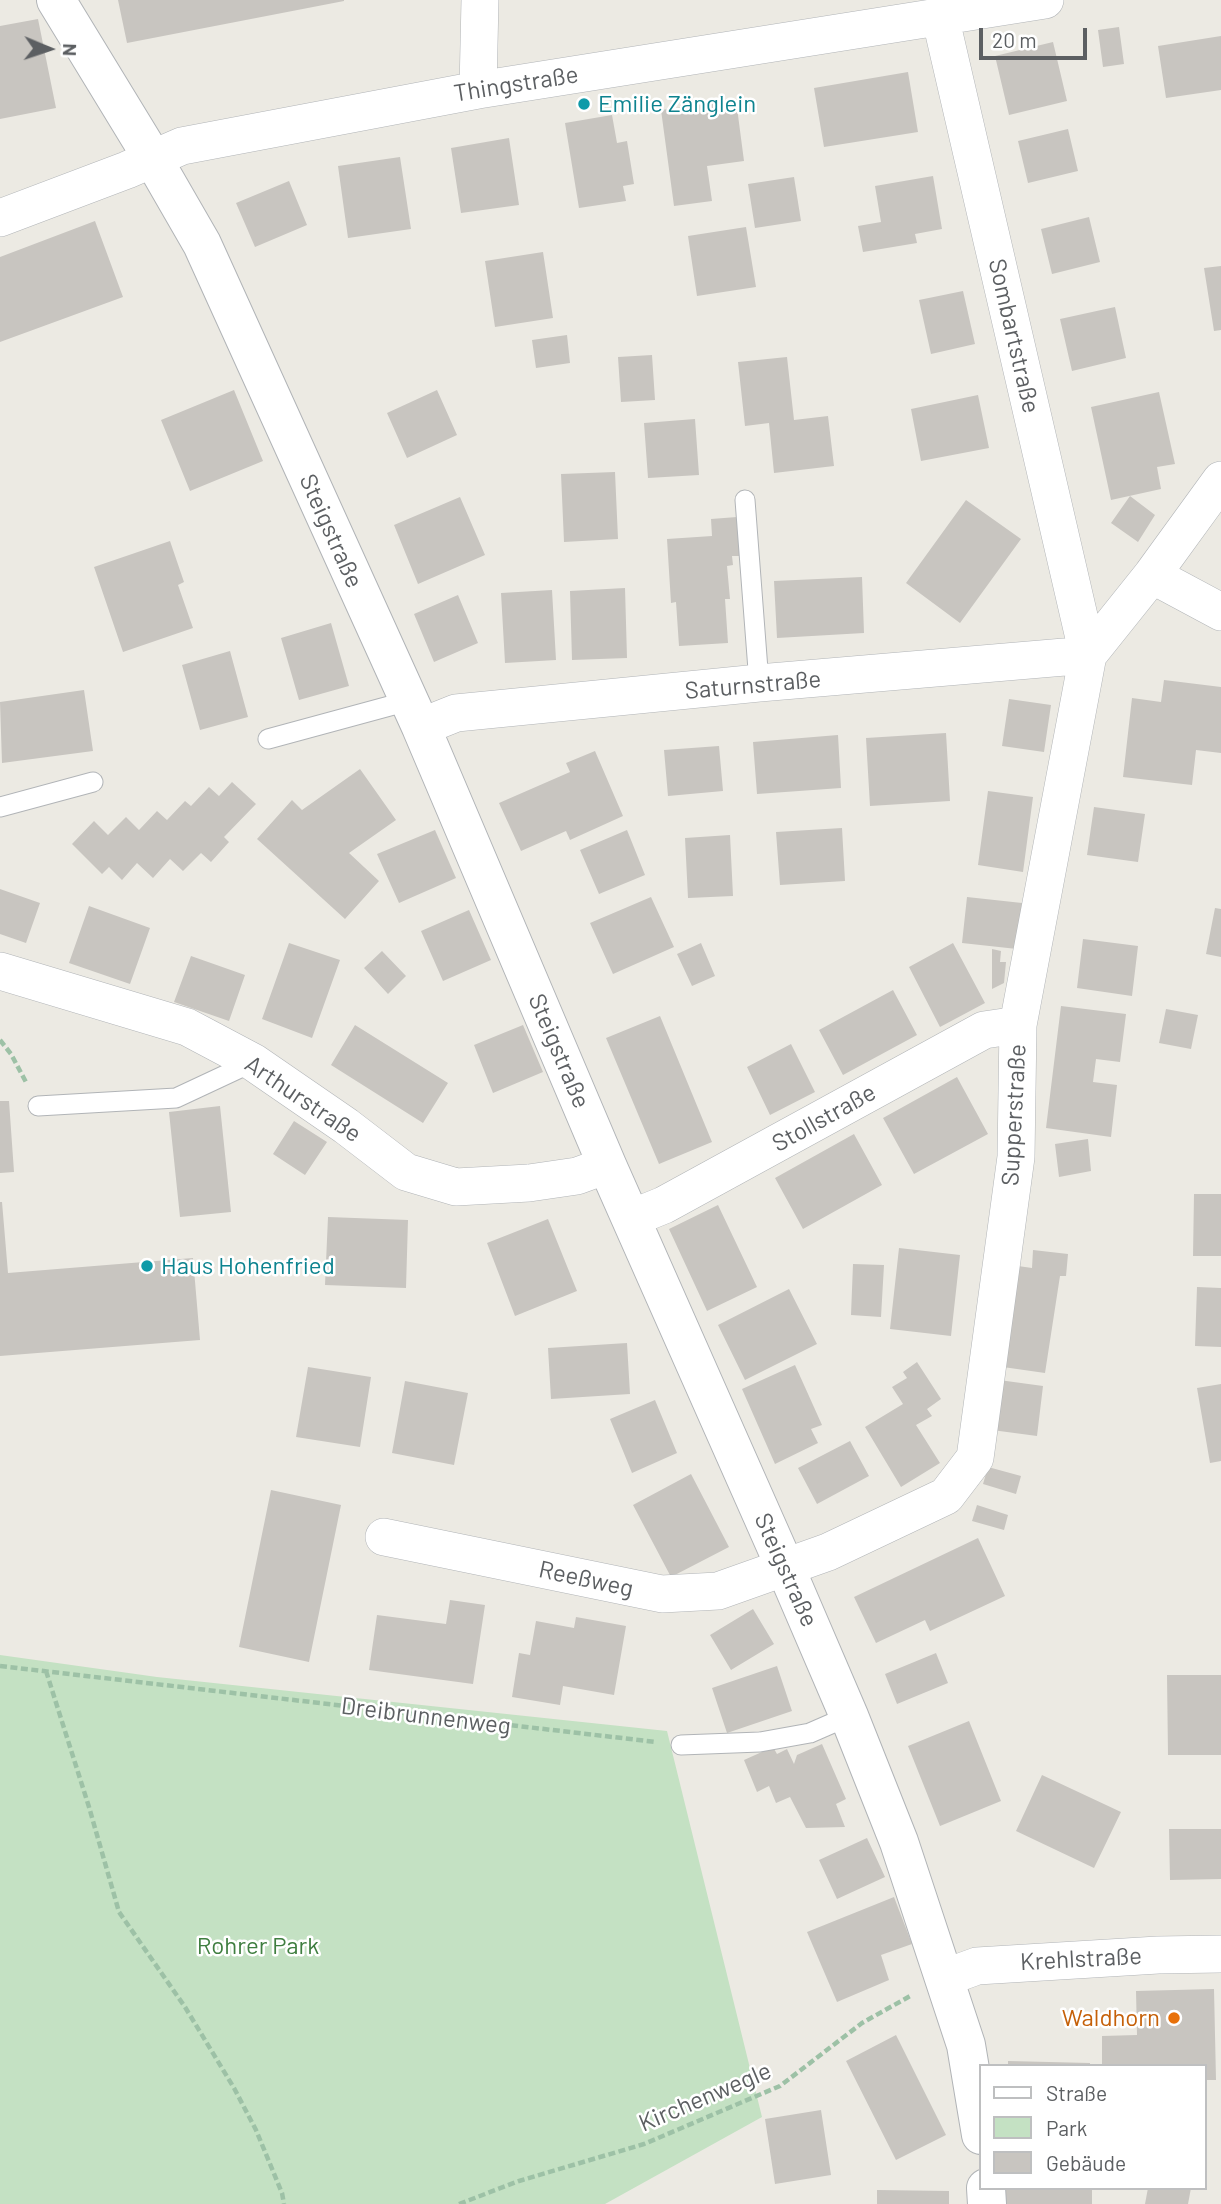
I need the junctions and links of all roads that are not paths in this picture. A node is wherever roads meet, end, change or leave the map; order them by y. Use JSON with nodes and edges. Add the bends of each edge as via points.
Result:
{"nodes":[{"id":1,"x":56,"y":0,"type":"edge"},
{"id":2,"x":480,"y":0,"type":"edge"},
{"id":3,"x":1045,"y":0,"type":"edge"},
{"id":4,"x":978,"y":5,"type":"edge"},
{"id":5,"x":940,"y":16,"type":"junction"},
{"id":6,"x":478,"y":90,"type":"junction"},
{"id":7,"x":153,"y":159,"type":"junction"},
{"id":8,"x":0,"y":218,"type":"edge"},
{"id":9,"x":1221,"y":480,"type":"edge"},
{"id":10,"x":745,"y":500,"type":"dead end"},
{"id":11,"x":1152,"y":575,"type":"junction"},
{"id":12,"x":1221,"y":612,"type":"edge"},
{"id":13,"x":1088,"y":655,"type":"junction"},
{"id":14,"x":759,"y":684,"type":"junction"},
{"id":15,"x":414,"y":714,"type":"junction"},
{"id":16,"x":268,"y":739,"type":"dead end"},
{"id":17,"x":93,"y":782,"type":"dead end"},
{"id":18,"x":0,"y":807,"type":"edge"},
{"id":19,"x":0,"y":971,"type":"edge"},
{"id":20,"x":1018,"y":1025,"type":"junction"},
{"id":21,"x":253,"y":1062,"type":"junction"},
{"id":22,"x":38,"y":1106,"type":"road end"},
{"id":23,"x":607,"y":1165,"type":"junction"},
{"id":24,"x":632,"y":1218,"type":"junction"},
{"id":25,"x":384,"y":1537,"type":"dead end"},
{"id":26,"x":785,"y":1567,"type":"junction"},
{"id":27,"x":849,"y":1716,"type":"junction"},
{"id":28,"x":681,"y":1745,"type":"road end"},
{"id":29,"x":1221,"y":1954,"type":"edge"},
{"id":30,"x":944,"y":1978,"type":"junction"},
{"id":31,"x":979,"y":2123,"type":"edge"}],
"edges":[{"from":1,"to":7,"type":"street","name":"Steigstraße"},
{"from":2,"to":6,"type":"street"},
{"from":3,"to":4,"type":"street","name":"Thingstraße"},
{"from":4,"to":5,"type":"street","name":"Thingstraße"},
{"from":5,"to":6,"type":"street","name":"Thingstraße"},
{"from":5,"to":13,"type":"street","name":"Sombartstraße"},
{"from":6,"to":7,"type":"street","name":"Thingstraße","via":[[182,146]]},
{"from":7,"to":8,"type":"street","name":"Thingstraße"},
{"from":7,"to":15,"type":"street","name":"Steigstraße","via":[[202,244]]},
{"from":9,"to":11,"type":"street","name":"Supperstraße"},
{"from":10,"to":14,"type":"lane"},
{"from":11,"to":12,"type":"street"},
{"from":11,"to":13,"type":"street","name":"Supperstraße"},
{"from":13,"to":14,"type":"street","name":"Saturnstraße"},
{"from":13,"to":20,"type":"street","name":"Supperstraße"},
{"from":14,"to":15,"type":"street","name":"Saturnstraße"},
{"from":15,"to":16,"type":"lane"},
{"from":15,"to":23,"type":"street","name":"Steigstraße"},
{"from":17,"to":18,"type":"lane"},
{"from":19,"to":21,"type":"street","name":"Arthurstraße","via":[[187,1027]]},
{"from":20,"to":24,"type":"street","name":"Stollstraße","via":[[984,1030],[664,1205]]},
{"from":20,"to":26,"type":"street","name":"Supperstraße","via":[[1016,1157],[975,1458],[946,1496],[828,1552]]},
{"from":21,"to":22,"type":"lane","via":[[176,1098]]},
{"from":21,"to":23,"type":"street","name":"Arthurstraße","via":[[406,1172],[456,1187],[541,1182]]},
{"from":23,"to":24,"type":"street","name":"Steigstraße"},
{"from":24,"to":26,"type":"street","name":"Steigstraße"},
{"from":25,"to":26,"type":"street","name":"Reeßweg","via":[[662,1594],[718,1591]]},
{"from":26,"to":27,"type":"street","name":"Steigstraße"},
{"from":27,"to":28,"type":"lane","via":[[810,1733],[760,1742]]},
{"from":27,"to":30,"type":"street","name":"Steigstraße","via":[[899,1842]]},
{"from":29,"to":30,"type":"street","name":"Krehlstraße","via":[[991,1964]]},
{"from":30,"to":31,"type":"street","name":"Steigstraße","via":[[966,2045]]}]}
